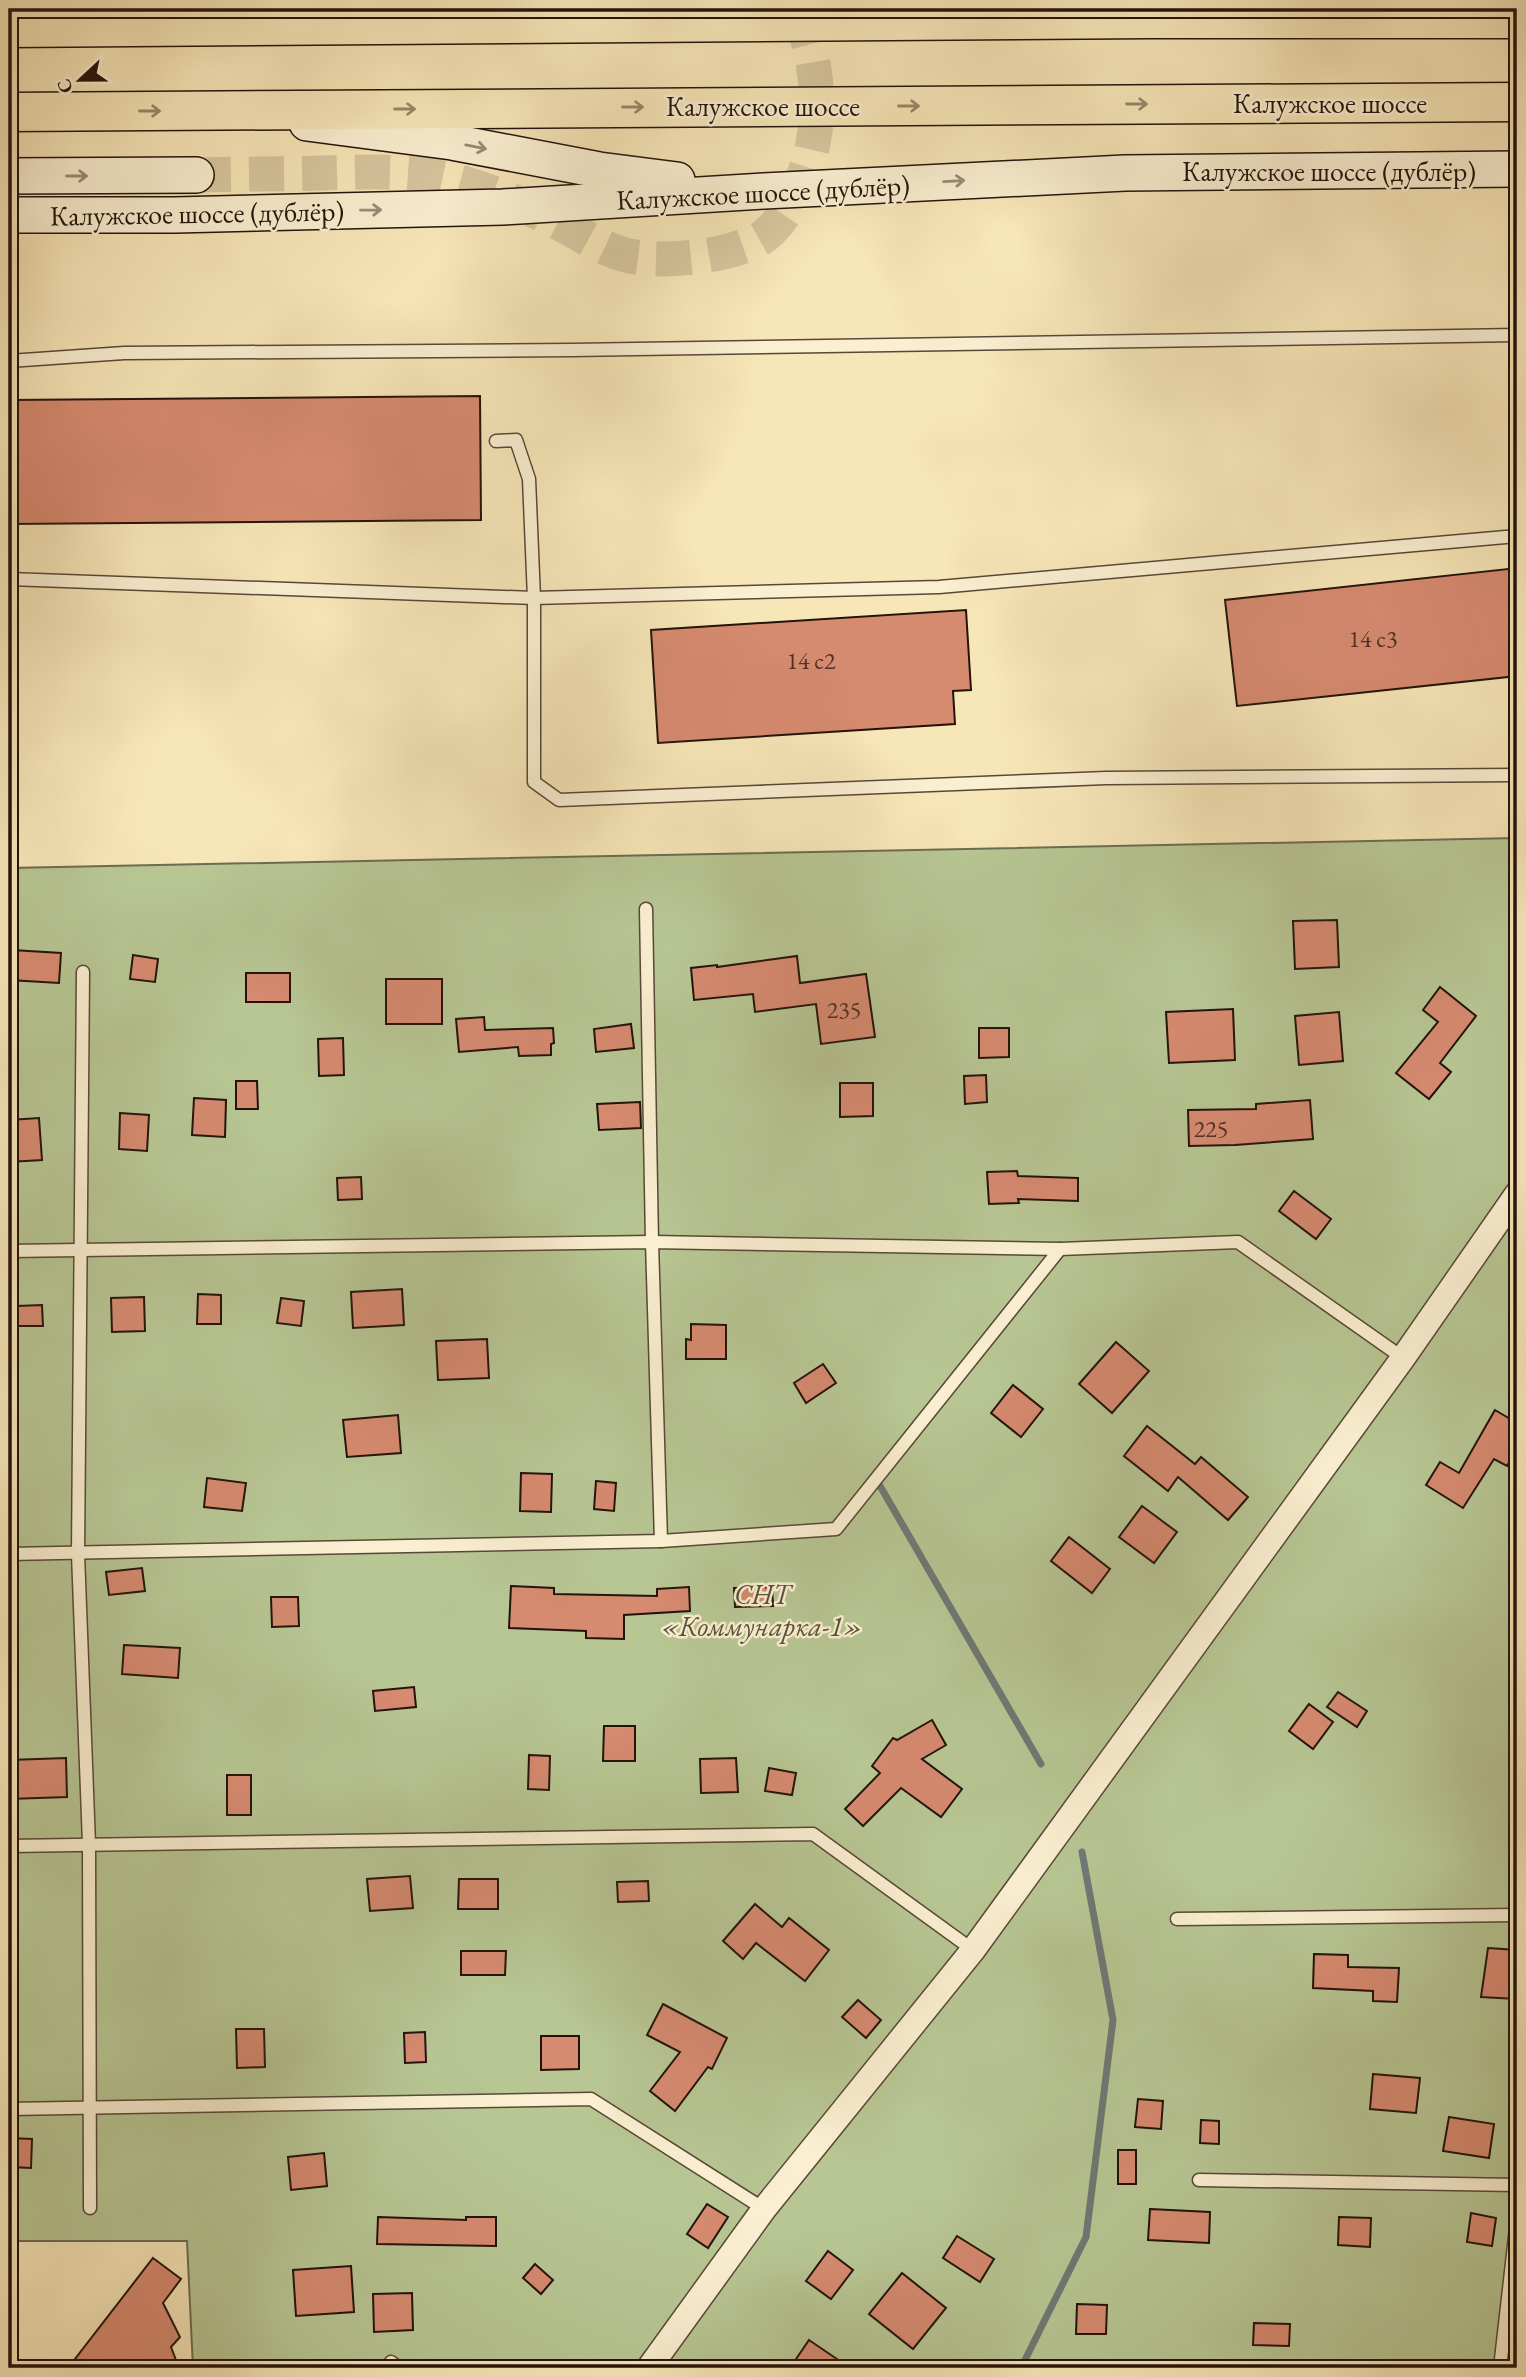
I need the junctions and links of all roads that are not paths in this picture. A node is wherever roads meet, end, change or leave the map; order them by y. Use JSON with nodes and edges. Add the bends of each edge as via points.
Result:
{"nodes":[{"id":1,"x":17,"y":9,"type":"edge"},
{"id":2,"x":1252,"y":9,"type":"edge"},
{"id":3,"x":1151,"y":19,"type":"junction"},
{"id":4,"x":1517,"y":19,"type":"edge"},
{"id":5,"x":125,"y":25,"type":"junction"},
{"id":6,"x":9,"y":28,"type":"edge"},
{"id":7,"x":1517,"y":102,"type":"edge"},
{"id":8,"x":215,"y":110,"type":"junction"},
{"id":9,"x":9,"y":112,"type":"edge"},
{"id":10,"x":1517,"y":169,"type":"edge"},
{"id":11,"x":196,"y":175,"type":"tunnel mouth"},
{"id":12,"x":9,"y":176,"type":"edge"},
{"id":13,"x":764,"y":191,"type":"junction"},
{"id":14,"x":9,"y":215,"type":"edge"},
{"id":15,"x":1517,"y":335,"type":"edge"},
{"id":16,"x":9,"y":361,"type":"edge"},
{"id":17,"x":496,"y":441,"type":"dead end"},
{"id":18,"x":1517,"y":536,"type":"edge"},
{"id":19,"x":9,"y":579,"type":"edge"},
{"id":20,"x":534,"y":598,"type":"junction"},
{"id":21,"x":1517,"y":775,"type":"edge"},
{"id":22,"x":646,"y":909,"type":"dead end"},
{"id":23,"x":83,"y":972,"type":"dead end"},
{"id":24,"x":1517,"y":1194,"type":"edge"},
{"id":25,"x":652,"y":1242,"type":"junction"},
{"id":26,"x":1060,"y":1249,"type":"junction"},
{"id":27,"x":9,"y":1251,"type":"edge"},
{"id":28,"x":81,"y":1251,"type":"junction"},
{"id":29,"x":1402,"y":1358,"type":"junction"},
{"id":30,"x":662,"y":1541,"type":"junction"},
{"id":31,"x":78,"y":1553,"type":"junction"},
{"id":32,"x":9,"y":1554,"type":"edge"},
{"id":33,"x":89,"y":1844,"type":"junction"},
{"id":34,"x":9,"y":1846,"type":"edge"},
{"id":35,"x":1517,"y":1915,"type":"edge"},
{"id":36,"x":1177,"y":1919,"type":"dead end"},
{"id":37,"x":973,"y":1950,"type":"junction"},
{"id":38,"x":89,"y":2107,"type":"junction"},
{"id":39,"x":9,"y":2109,"type":"edge"},
{"id":40,"x":1199,"y":2180,"type":"dead end"},
{"id":41,"x":1517,"y":2185,"type":"edge"},
{"id":42,"x":90,"y":2208,"type":"dead end"},
{"id":43,"x":764,"y":2209,"type":"junction"},
{"id":44,"x":1517,"y":2219,"type":"edge"},
{"id":45,"x":649,"y":2368,"type":"edge"},
{"id":46,"x":1500,"y":2368,"type":"edge"}],
"edges":[{"from":1,"to":5,"type":"main road"},
{"from":2,"to":3,"type":"main road"},
{"from":3,"to":4,"type":"highway"},
{"from":3,"to":5,"type":"highway"},
{"from":5,"to":6,"type":"highway"},
{"from":8,"to":7,"type":"highway","name":"Калужское шоссе","one_way":true},
{"from":9,"to":8,"type":"highway","name":"Калужское шоссе","one_way":true},
{"from":8,"to":13,"type":"main road","one_way":true},
{"from":13,"to":10,"type":"main road","name":"Калужское шоссе (дублёр)","one_way":true,"via":[[1125,173]]},
{"from":12,"to":11,"type":"main road","one_way":true},
{"from":14,"to":13,"type":"main road","name":"Калужское шоссе (дублёр)","one_way":true,"via":[[503,207]]},
{"from":15,"to":16,"type":"lane","via":[[124,353]]},
{"from":17,"to":20,"type":"lane","via":[[516,440],[529,479]]},
{"from":18,"to":20,"type":"lane","via":[[939,587]]},
{"from":19,"to":20,"type":"lane"},
{"from":20,"to":21,"type":"lane","via":[[534,782],[559,800],[1106,778]]},
{"from":22,"to":25,"type":"lane"},
{"from":23,"to":28,"type":"lane"},
{"from":24,"to":29,"type":"street"},
{"from":25,"to":26,"type":"lane"},
{"from":25,"to":28,"type":"lane"},
{"from":25,"to":30,"type":"lane"},
{"from":26,"to":29,"type":"lane","via":[[1238,1242]]},
{"from":26,"to":30,"type":"lane","via":[[836,1529]]},
{"from":27,"to":28,"type":"lane"},
{"from":28,"to":31,"type":"lane"},
{"from":29,"to":37,"type":"street"},
{"from":30,"to":31,"type":"lane"},
{"from":31,"to":32,"type":"lane"},
{"from":31,"to":33,"type":"lane"},
{"from":33,"to":34,"type":"lane"},
{"from":33,"to":37,"type":"lane","via":[[813,1834]]},
{"from":33,"to":38,"type":"lane"},
{"from":35,"to":36,"type":"lane"},
{"from":37,"to":43,"type":"street"},
{"from":38,"to":39,"type":"lane"},
{"from":38,"to":42,"type":"lane"},
{"from":38,"to":43,"type":"lane","via":[[591,2099]]},
{"from":40,"to":41,"type":"lane"},
{"from":43,"to":45,"type":"street"},
{"from":44,"to":46,"type":"lane"}]}
